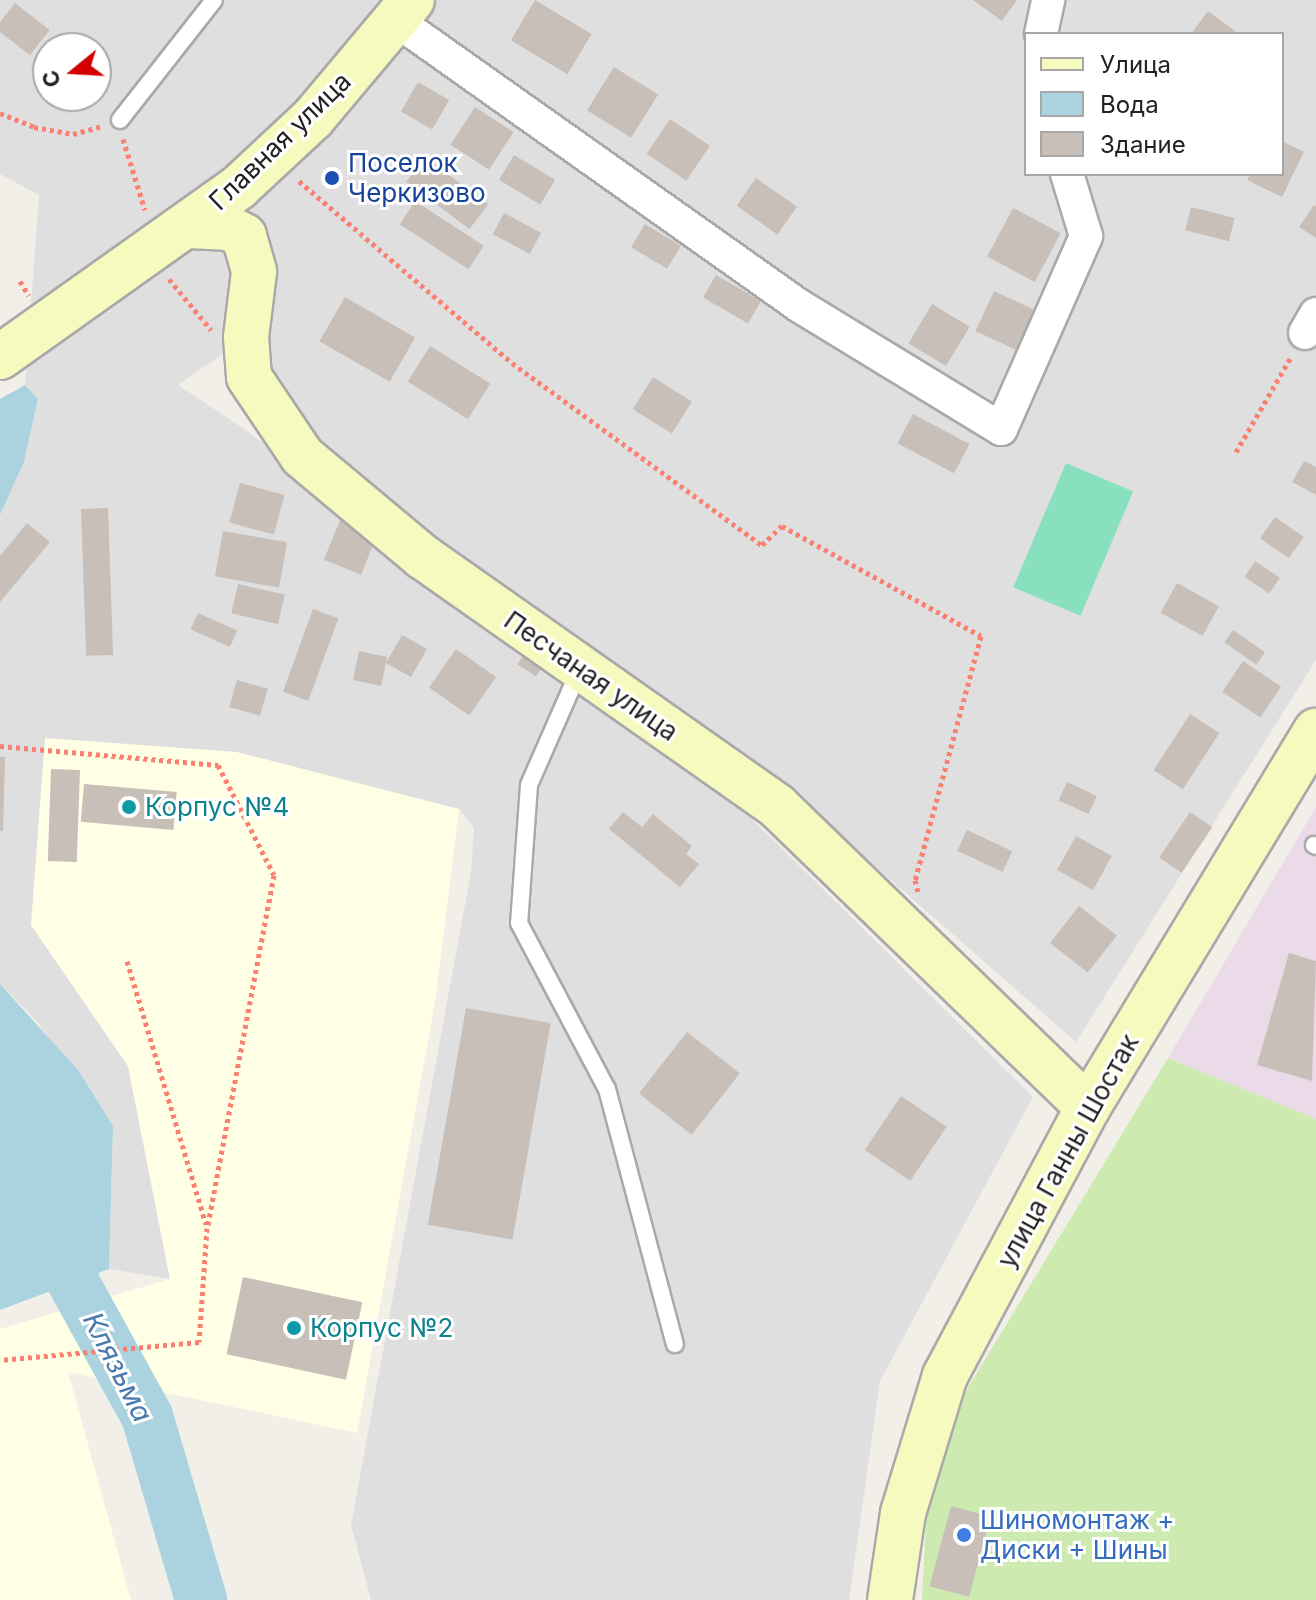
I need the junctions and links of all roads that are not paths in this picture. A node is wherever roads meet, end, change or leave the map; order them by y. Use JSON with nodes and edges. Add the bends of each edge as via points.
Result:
{"nodes":[{"id":1,"x":214,"y":0,"type":"edge"},
{"id":2,"x":1048,"y":0,"type":"edge"},
{"id":3,"x":405,"y":11,"type":"edge"},
{"id":4,"x":1041,"y":32,"type":"edge"},
{"id":5,"x":120,"y":120,"type":"road end"},
{"id":6,"x":1068,"y":176,"type":"edge"},
{"id":7,"x":174,"y":236,"type":"junction"},
{"id":8,"x":0,"y":357,"type":"edge"},
{"id":9,"x":580,"y":669,"type":"junction"},
{"id":10,"x":1316,"y":731,"type":"edge"},
{"id":11,"x":1088,"y":1107,"type":"junction"},
{"id":12,"x":675,"y":1344,"type":"dead end"},
{"id":13,"x":890,"y":1600,"type":"edge"}],
"edges":[{"from":1,"to":5,"type":"lane"},
{"from":2,"to":4,"type":"street"},
{"from":3,"to":6,"type":"street","via":[[798,305],[1001,429],[1086,236]]},
{"from":3,"to":7,"type":"main road","name":"Главная улица","via":[[270,157]]},
{"from":7,"to":8,"type":"main road","name":"Главная улица"},
{"from":7,"to":9,"type":"main road","name":"Песчаная улица","via":[[229,228],[248,244],[254,272],[246,337],[249,377],[302,456],[423,557]]},
{"from":9,"to":11,"type":"main road","name":"Песчаная улица","via":[[777,806]]},
{"from":9,"to":12,"type":"lane","via":[[529,785],[519,923],[607,1089]]},
{"from":10,"to":11,"type":"main road","name":"улица Ганны Шостак"},
{"from":11,"to":13,"type":"main road","name":"улица Ганны Шостак","via":[[945,1376],[903,1513]]}]}
